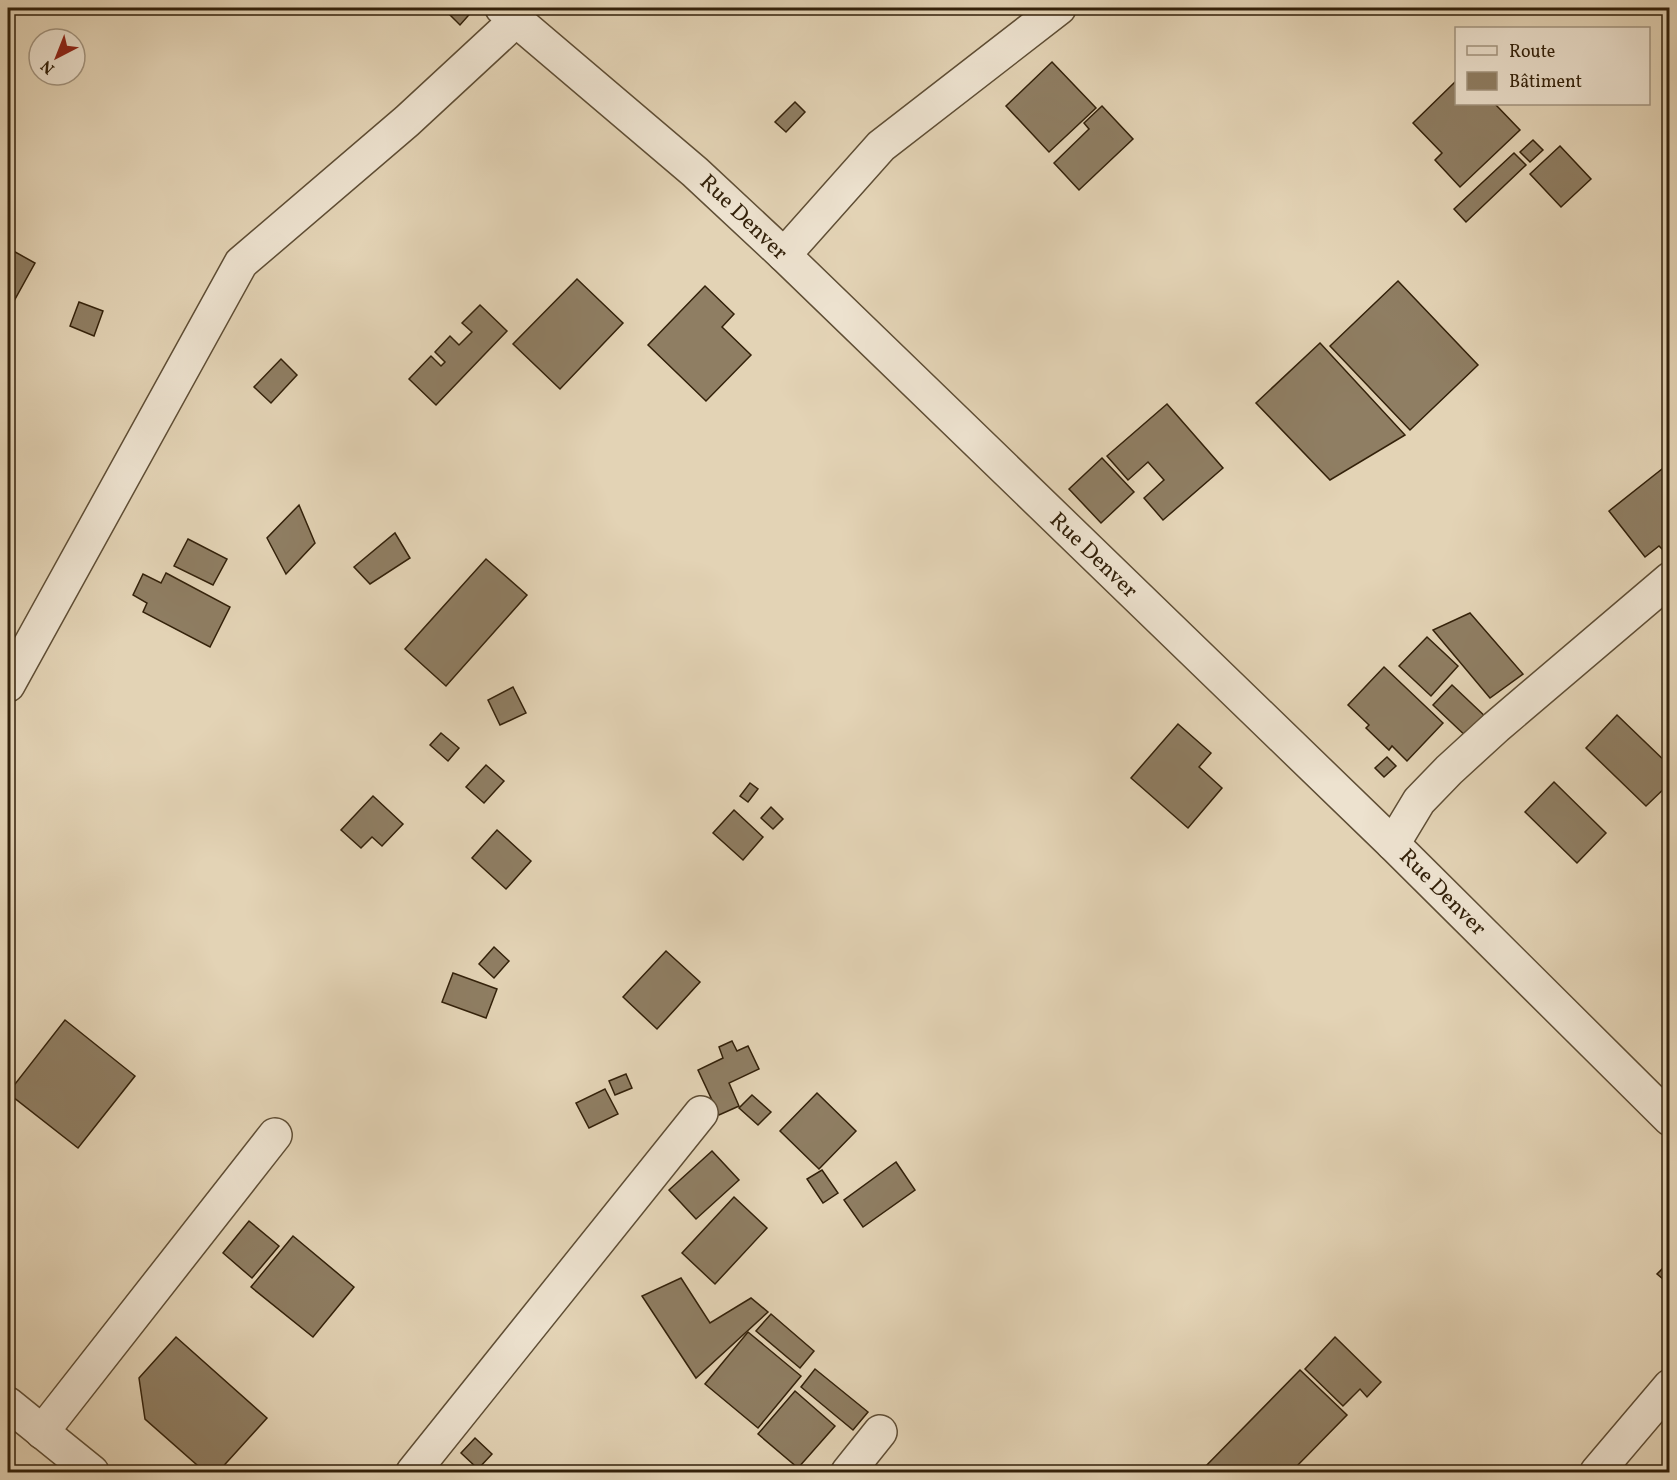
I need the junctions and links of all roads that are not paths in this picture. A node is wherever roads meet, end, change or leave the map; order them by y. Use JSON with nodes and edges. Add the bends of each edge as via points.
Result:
{"nodes":[{"id":1,"x":1059,"y":8,"type":"edge"},
{"id":2,"x":508,"y":14,"type":"edge"},
{"id":3,"x":784,"y":255,"type":"junction"},
{"id":4,"x":1670,"y":579,"type":"edge"},
{"id":5,"x":8,"y":685,"type":"edge"},
{"id":6,"x":1393,"y":844,"type":"junction"},
{"id":7,"x":701,"y":1113,"type":"dead end"},
{"id":8,"x":1670,"y":1119,"type":"edge"},
{"id":9,"x":275,"y":1135,"type":"dead end"},
{"id":10,"x":1670,"y":1386,"type":"edge"},
{"id":11,"x":8,"y":1404,"type":"edge"},
{"id":12,"x":42,"y":1432,"type":"junction"},
{"id":13,"x":880,"y":1432,"type":"dead end"},
{"id":14,"x":93,"y":1473,"type":"edge"},
{"id":15,"x":413,"y":1473,"type":"edge"},
{"id":16,"x":848,"y":1473,"type":"edge"},
{"id":17,"x":1597,"y":1473,"type":"edge"}],
"edges":[{"from":1,"to":3,"type":"street","via":[[881,146]]},
{"from":2,"to":3,"type":"street","name":"Rue Denver","via":[[695,172]]},
{"from":2,"to":5,"type":"street","via":[[406,121],[241,263]]},
{"from":3,"to":6,"type":"street","name":"Rue Denver"},
{"from":4,"to":6,"type":"street","via":[[1449,770],[1419,801]]},
{"from":6,"to":8,"type":"street","name":"Rue Denver"},
{"from":7,"to":15,"type":"street"},
{"from":9,"to":12,"type":"street"},
{"from":10,"to":17,"type":"street"},
{"from":11,"to":12,"type":"street"},
{"from":12,"to":14,"type":"street"},
{"from":13,"to":16,"type":"street"}]}
